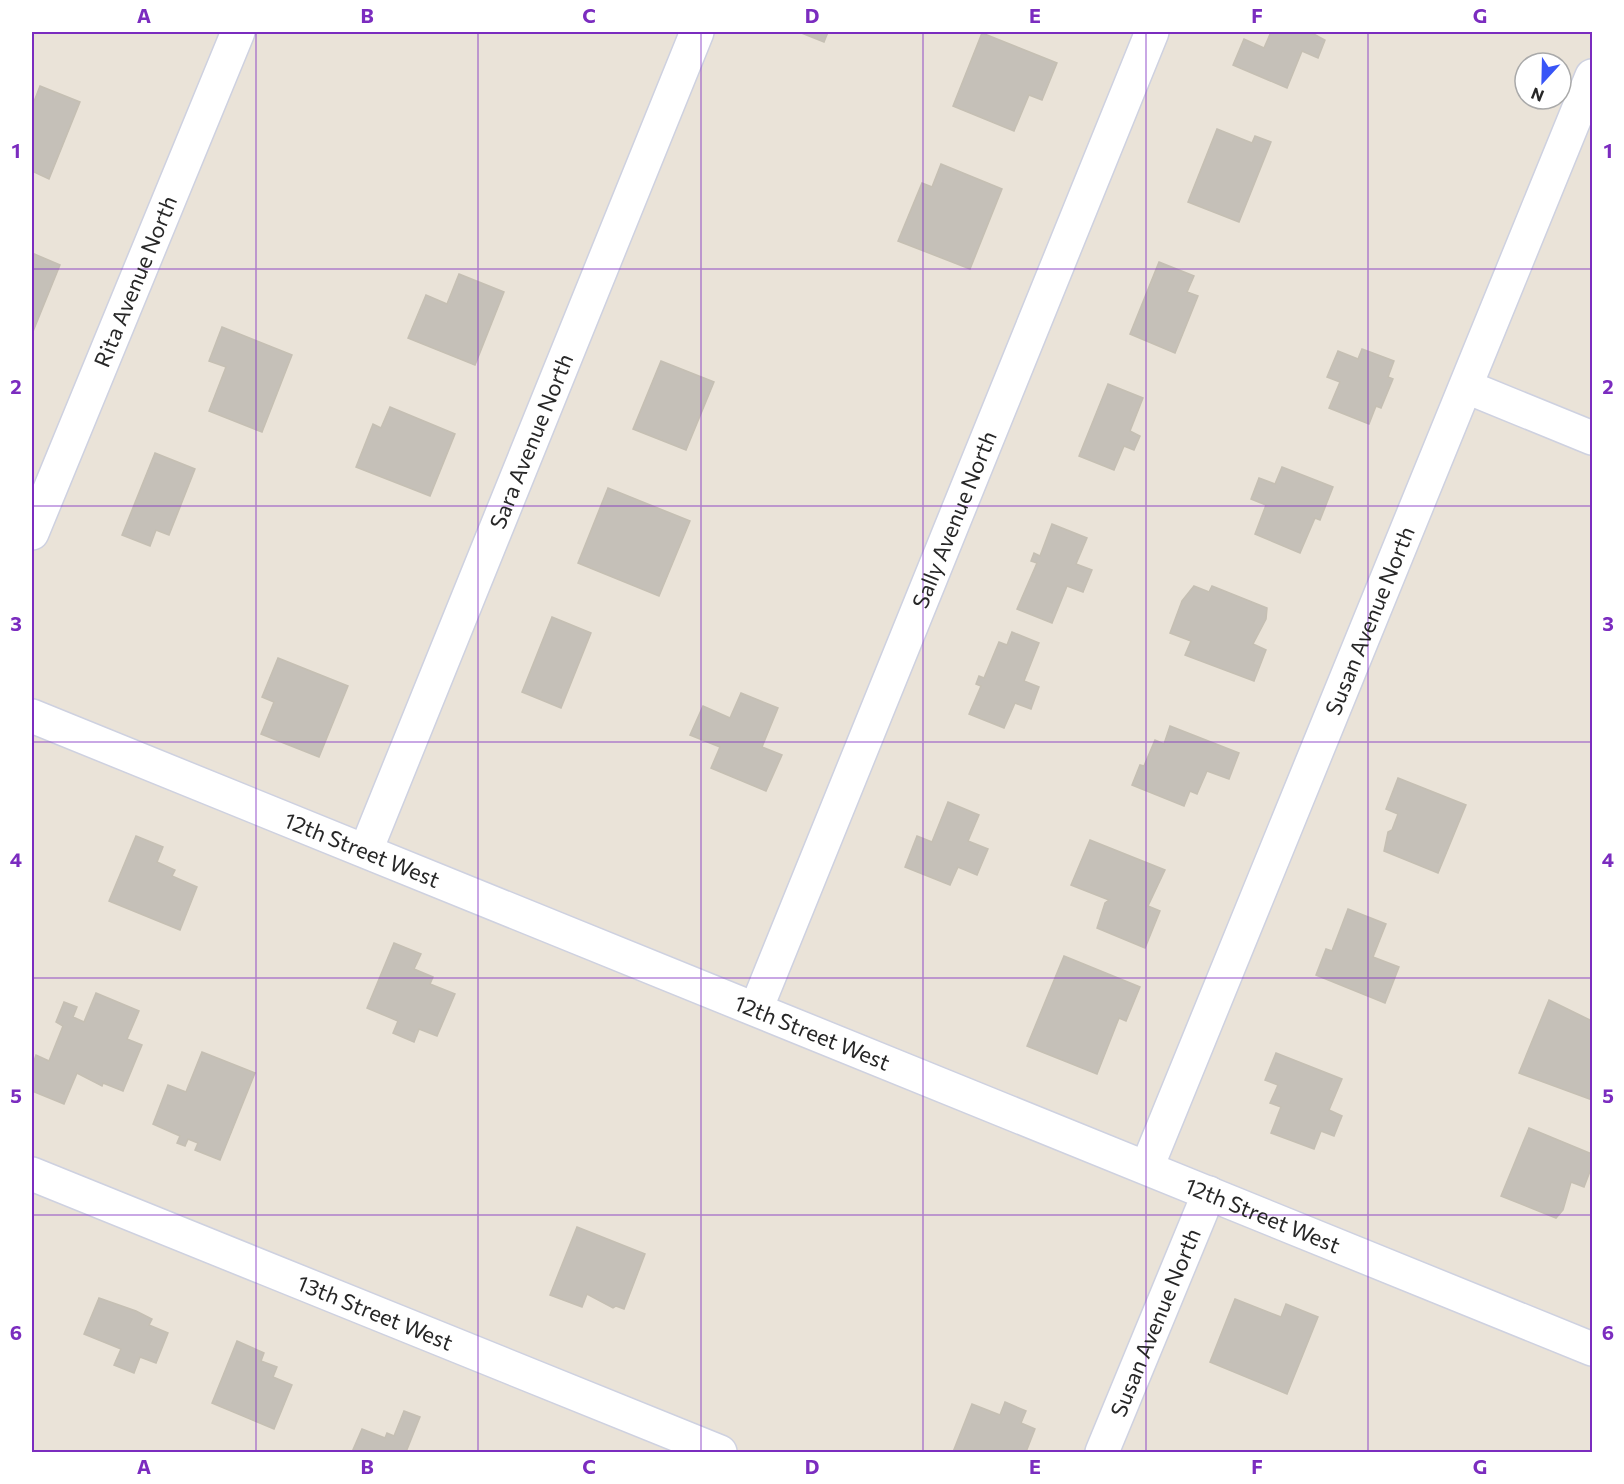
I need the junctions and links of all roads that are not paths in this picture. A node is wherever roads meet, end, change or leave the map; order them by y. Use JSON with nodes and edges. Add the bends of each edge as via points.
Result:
{"nodes":[{"id":1,"x":238,"y":32,"type":"edge"},
{"id":2,"x":697,"y":32,"type":"edge"},
{"id":3,"x":1152,"y":32,"type":"edge"},
{"id":4,"x":1593,"y":76,"type":"edge"},
{"id":5,"x":1467,"y":387,"type":"junction"},
{"id":6,"x":1593,"y":438,"type":"edge"},
{"id":7,"x":32,"y":533,"type":"edge"},
{"id":8,"x":32,"y":716,"type":"edge"},
{"id":9,"x":366,"y":850,"type":"junction"},
{"id":10,"x":756,"y":1009,"type":"junction"},
{"id":11,"x":1147,"y":1167,"type":"junction"},
{"id":12,"x":32,"y":1173,"type":"edge"},
{"id":13,"x":1209,"y":1193,"type":"junction"},
{"id":14,"x":1593,"y":1349,"type":"edge"},
{"id":15,"x":720,"y":1452,"type":"edge"},
{"id":16,"x":1102,"y":1452,"type":"edge"}],
"edges":[{"from":1,"to":7,"type":"street","name":"Rita Avenue North"},
{"from":2,"to":9,"type":"street","name":"Sara Avenue North"},
{"from":3,"to":10,"type":"street","name":"Sally Avenue North"},
{"from":4,"to":5,"type":"street","name":"Susan Avenue North"},
{"from":5,"to":6,"type":"street"},
{"from":5,"to":11,"type":"street","name":"Susan Avenue North"},
{"from":8,"to":9,"type":"street","name":"12th Street West"},
{"from":9,"to":10,"type":"street","name":"12th Street West"},
{"from":10,"to":11,"type":"street","name":"12th Street West"},
{"from":11,"to":13,"type":"street","name":"12th Street West"},
{"from":12,"to":15,"type":"street","name":"13th Street West"},
{"from":13,"to":14,"type":"street","name":"12th Street West"},
{"from":13,"to":16,"type":"street","name":"Susan Avenue North"}]}
